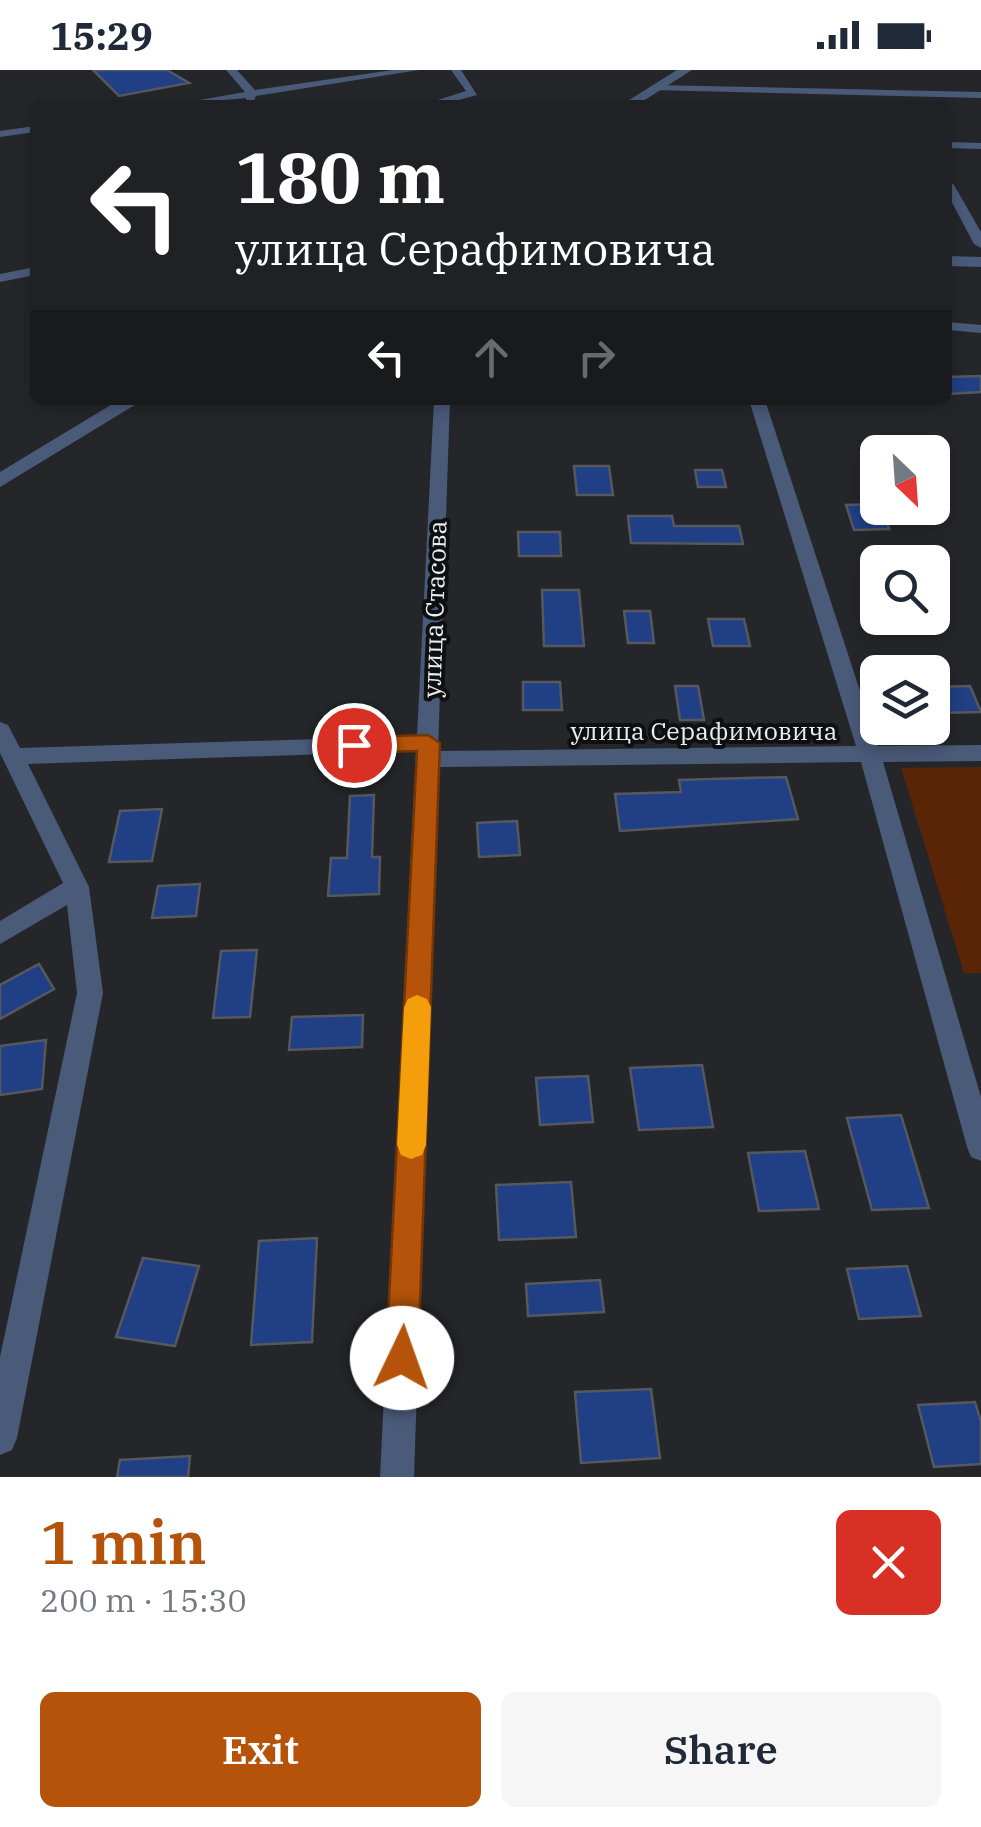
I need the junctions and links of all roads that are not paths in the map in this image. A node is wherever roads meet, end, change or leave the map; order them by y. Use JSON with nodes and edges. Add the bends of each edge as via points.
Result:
{"nodes":[{"id":1,"x":231,"y":70,"type":"edge"},
{"id":2,"x":414,"y":70,"type":"edge"},
{"id":3,"x":456,"y":70,"type":"edge"},
{"id":4,"x":686,"y":70,"type":"edge"},
{"id":5,"x":655,"y":88,"type":"junction"},
{"id":6,"x":981,"y":95,"type":"edge"},
{"id":7,"x":251,"y":99,"type":"edge"},
{"id":8,"x":445,"y":100,"type":"edge"},
{"id":9,"x":636,"y":100,"type":"edge"},
{"id":10,"x":902,"y":100,"type":"edge"},
{"id":11,"x":30,"y":129,"type":"edge"},
{"id":12,"x":0,"y":134,"type":"edge"},
{"id":13,"x":952,"y":146,"type":"edge"},
{"id":14,"x":981,"y":146,"type":"edge"},
{"id":15,"x":952,"y":192,"type":"edge"},
{"id":16,"x":981,"y":244,"type":"edge"},
{"id":17,"x":952,"y":260,"type":"edge"},
{"id":18,"x":981,"y":262,"type":"edge"},
{"id":19,"x":30,"y":271,"type":"edge"},
{"id":20,"x":0,"y":278,"type":"edge"},
{"id":21,"x":952,"y":326,"type":"edge"},
{"id":22,"x":981,"y":329,"type":"edge"},
{"id":23,"x":124,"y":405,"type":"edge"},
{"id":24,"x":442,"y":405,"type":"edge"},
{"id":25,"x":759,"y":405,"type":"edge"},
{"id":26,"x":0,"y":481,"type":"edge"},
{"id":27,"x":0,"y":730,"type":"edge"},
{"id":28,"x":428,"y":751,"type":"junction"},
{"id":29,"x":981,"y":754,"type":"edge"},
{"id":30,"x":16,"y":756,"type":"junction"},
{"id":31,"x":870,"y":756,"type":"junction"},
{"id":32,"x":78,"y":887,"type":"junction"},
{"id":33,"x":0,"y":934,"type":"edge"},
{"id":34,"x":981,"y":1147,"type":"edge"},
{"id":35,"x":0,"y":1438,"type":"edge"},
{"id":36,"x":397,"y":1477,"type":"edge"}],
"edges":[{"from":1,"to":7,"type":"street"},
{"from":2,"to":7,"type":"street"},
{"from":3,"to":8,"type":"street","via":[[473,92]]},
{"from":4,"to":5,"type":"street"},
{"from":5,"to":9,"type":"street"},
{"from":5,"to":10,"type":"street"},
{"from":6,"to":10,"type":"street"},
{"from":11,"to":12,"type":"street"},
{"from":13,"to":14,"type":"street"},
{"from":15,"to":16,"type":"street"},
{"from":17,"to":18,"type":"street"},
{"from":19,"to":20,"type":"street"},
{"from":21,"to":22,"type":"street"},
{"from":23,"to":26,"type":"street"},
{"from":24,"to":28,"type":"street","name":"улица Стасова"},
{"from":25,"to":31,"type":"street"},
{"from":27,"to":30,"type":"street"},
{"from":28,"to":30,"type":"street","name":"улица Серафимовича"},
{"from":28,"to":31,"type":"street","name":"улица Серафимовича"},
{"from":28,"to":36,"type":"street","name":"улица Стасова"},
{"from":29,"to":31,"type":"street","name":"улица Серафимовича"},
{"from":30,"to":32,"type":"street"},
{"from":31,"to":34,"type":"street"},
{"from":32,"to":33,"type":"street"},
{"from":32,"to":35,"type":"street","via":[[90,993]]}]}
